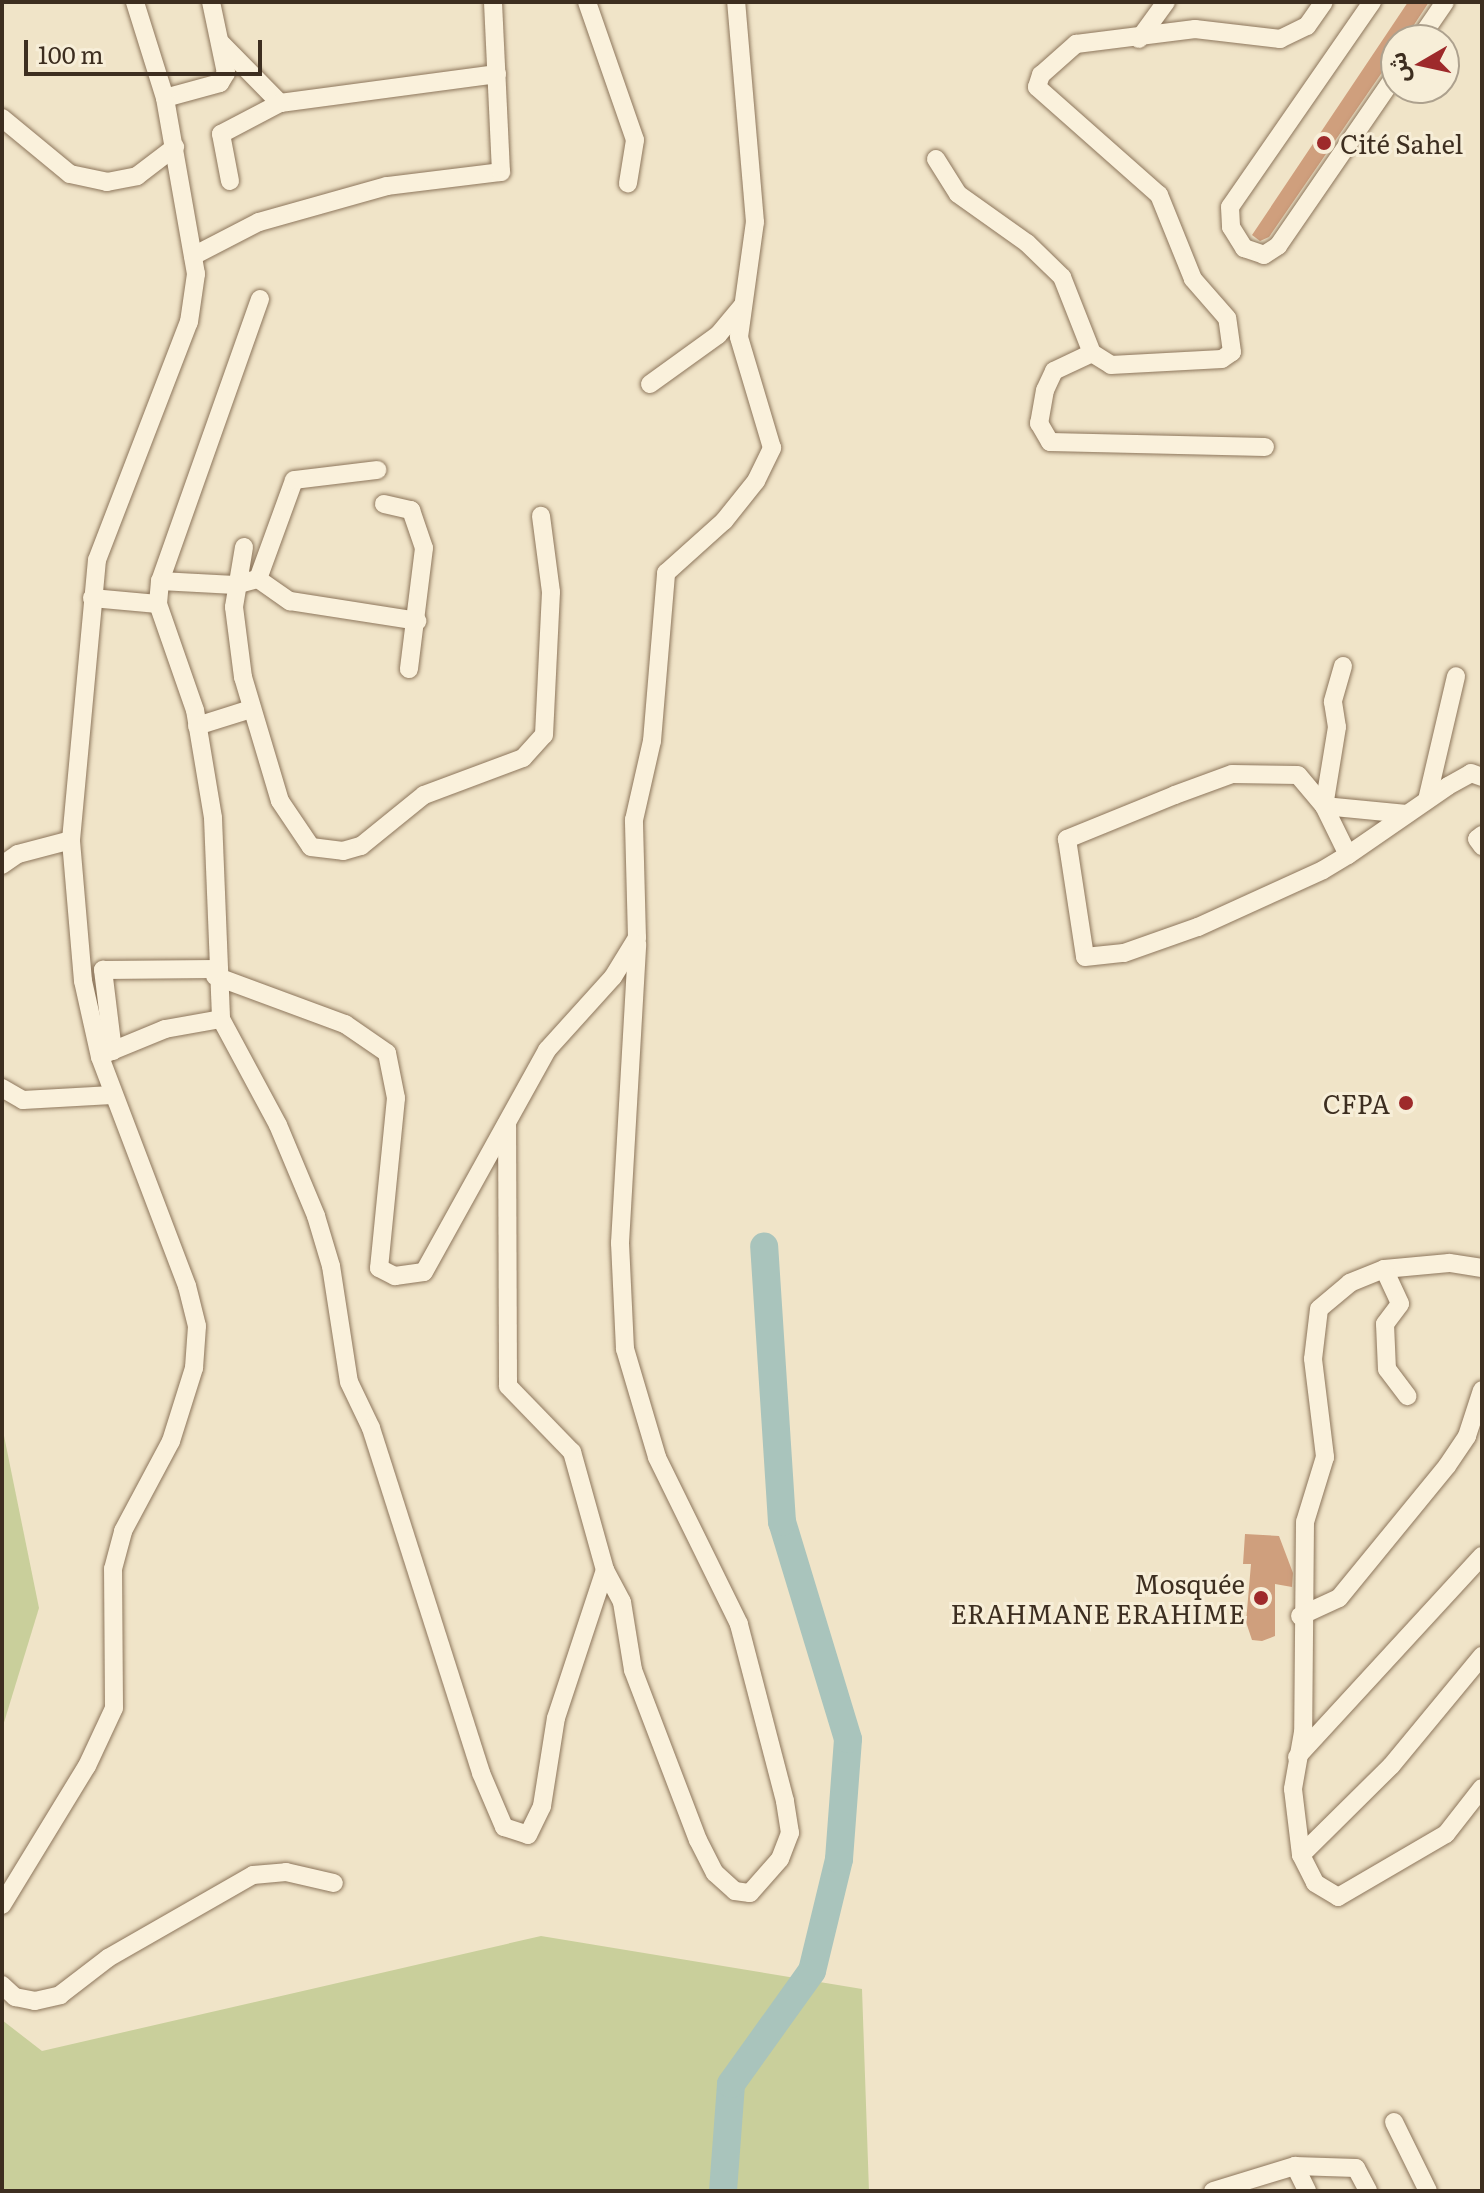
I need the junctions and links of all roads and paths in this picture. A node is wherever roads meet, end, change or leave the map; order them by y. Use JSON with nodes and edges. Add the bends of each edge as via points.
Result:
{"nodes":[{"id":1,"x":135,"y":2,"type":"edge"},
{"id":2,"x":211,"y":2,"type":"edge"},
{"id":3,"x":493,"y":2,"type":"edge"},
{"id":4,"x":587,"y":2,"type":"edge"},
{"id":5,"x":736,"y":2,"type":"edge"},
{"id":6,"x":1166,"y":2,"type":"edge"},
{"id":7,"x":1324,"y":2,"type":"edge"},
{"id":8,"x":1372,"y":2,"type":"edge"},
{"id":9,"x":1445,"y":2,"type":"edge"},
{"id":10,"x":1430,"y":24,"type":"edge"},
{"id":11,"x":1139,"y":39,"type":"junction"},
{"id":12,"x":220,"y":42,"type":"junction"},
{"id":13,"x":497,"y":74,"type":"junction"},
{"id":14,"x":1380,"y":97,"type":"edge"},
{"id":15,"x":165,"y":98,"type":"junction"},
{"id":16,"x":280,"y":103,"type":"junction"},
{"id":17,"x":2,"y":118,"type":"edge"},
{"id":18,"x":175,"y":147,"type":"junction"},
{"id":19,"x":936,"y":159,"type":"dead end"},
{"id":20,"x":230,"y":181,"type":"dead end"},
{"id":21,"x":628,"y":183,"type":"dead end"},
{"id":22,"x":193,"y":256,"type":"junction"},
{"id":23,"x":260,"y":299,"type":"dead end"},
{"id":24,"x":745,"y":302,"type":"junction"},
{"id":25,"x":1092,"y":353,"type":"junction"},
{"id":26,"x":650,"y":384,"type":"dead end"},
{"id":27,"x":1265,"y":447,"type":"dead end"},
{"id":28,"x":377,"y":470,"type":"dead end"},
{"id":29,"x":384,"y":504,"type":"dead end"},
{"id":30,"x":541,"y":516,"type":"dead end"},
{"id":31,"x":244,"y":547,"type":"dead end"},
{"id":32,"x":258,"y":579,"type":"junction"},
{"id":33,"x":160,"y":581,"type":"junction"},
{"id":34,"x":235,"y":585,"type":"junction"},
{"id":35,"x":92,"y":598,"type":"junction"},
{"id":36,"x":158,"y":604,"type":"junction"},
{"id":37,"x":417,"y":621,"type":"junction"},
{"id":38,"x":1343,"y":666,"type":"dead end"},
{"id":39,"x":409,"y":669,"type":"dead end"},
{"id":40,"x":1456,"y":676,"type":"dead end"},
{"id":41,"x":251,"y":709,"type":"junction"},
{"id":42,"x":197,"y":726,"type":"junction"},
{"id":43,"x":1482,"y":777,"type":"edge"},
{"id":44,"x":1427,"y":800,"type":"junction"},
{"id":45,"x":1324,"y":806,"type":"junction"},
{"id":46,"x":1407,"y":814,"type":"junction"},
{"id":47,"x":1482,"y":835,"type":"edge"},
{"id":48,"x":71,"y":840,"type":"junction"},
{"id":49,"x":1482,"y":846,"type":"edge"},
{"id":50,"x":1348,"y":855,"type":"junction"},
{"id":51,"x":2,"y":865,"type":"edge"},
{"id":52,"x":637,"y":938,"type":"junction"},
{"id":53,"x":82,"y":970,"type":"junction"},
{"id":54,"x":103,"y":970,"type":"junction"},
{"id":55,"x":215,"y":972,"type":"junction"},
{"id":56,"x":221,"y":1019,"type":"junction"},
{"id":57,"x":106,"y":1054,"type":"junction"},
{"id":58,"x":2,"y":1088,"type":"edge"},
{"id":59,"x":112,"y":1095,"type":"junction"},
{"id":60,"x":507,"y":1123,"type":"junction"},
{"id":61,"x":1482,"y":1268,"type":"edge"},
{"id":62,"x":1384,"y":1269,"type":"junction"},
{"id":63,"x":1482,"y":1390,"type":"edge"},
{"id":64,"x":1407,"y":1396,"type":"dead end"},
{"id":65,"x":1482,"y":1556,"type":"edge"},
{"id":66,"x":605,"y":1570,"type":"junction"},
{"id":67,"x":1300,"y":1616,"type":"junction"},
{"id":68,"x":1482,"y":1656,"type":"edge"},
{"id":69,"x":1296,"y":1759,"type":"junction"},
{"id":70,"x":1482,"y":1788,"type":"edge"},
{"id":71,"x":1301,"y":1855,"type":"junction"},
{"id":72,"x":334,"y":1883,"type":"dead end"},
{"id":73,"x":2,"y":1905,"type":"edge"},
{"id":74,"x":2,"y":1985,"type":"edge"},
{"id":75,"x":1394,"y":2122,"type":"dead end"},
{"id":76,"x":1295,"y":2166,"type":"junction"},
{"id":77,"x":1213,"y":2191,"type":"edge"},
{"id":78,"x":1307,"y":2191,"type":"edge"},
{"id":79,"x":1368,"y":2191,"type":"edge"},
{"id":80,"x":1428,"y":2191,"type":"edge"}],
"edges":[{"from":1,"to":15,"type":"street"},
{"from":2,"to":12,"type":"street"},
{"from":3,"to":13,"type":"street"},
{"from":4,"to":21,"type":"street","via":[[635,140]]},
{"from":5,"to":24,"type":"street","via":[[755,222]]},
{"from":6,"to":11,"type":"street"},
{"from":7,"to":11,"type":"street","via":[[1307,26],[1280,39],[1219,28]]},
{"from":8,"to":14,"type":"street","via":[[1230,207],[1231,227],[1244,248],[1264,255],[1278,246]]},
{"from":9,"to":10,"type":"street"},
{"from":11,"to":25,"type":"street","via":[[1076,44],[1041,75],[1037,87],[1147,178],[1193,279],[1227,318],[1232,352],[1199,364],[1111,365]]},
{"from":12,"to":15,"type":"street","via":[[226,73],[220,83]]},
{"from":12,"to":16,"type":"street"},
{"from":13,"to":16,"type":"street"},
{"from":13,"to":22,"type":"street","via":[[501,172],[387,186],[259,222]]},
{"from":15,"to":18,"type":"street"},
{"from":16,"to":20,"type":"street","via":[[221,134]]},
{"from":17,"to":18,"type":"street","via":[[70,174],[107,182],[137,176]]},
{"from":18,"to":22,"type":"street"},
{"from":19,"to":25,"type":"street","via":[[958,194],[1027,243],[1062,277]]},
{"from":22,"to":35,"type":"street","via":[[189,322],[97,560]]},
{"from":23,"to":33,"type":"street"},
{"from":24,"to":26,"type":"street","via":[[718,335]]},
{"from":24,"to":52,"type":"street","via":[[739,337],[772,448],[756,481],[724,521],[666,573],[662,585],[652,741],[634,820]]},
{"from":25,"to":27,"type":"street","via":[[1054,371],[1039,423],[1050,442]]},
{"from":28,"to":32,"type":"street","via":[[294,480]]},
{"from":29,"to":37,"type":"street","via":[[411,510],[419,520],[424,548]]},
{"from":30,"to":41,"type":"street","via":[[551,592],[544,735],[523,758],[424,795],[361,846],[326,852],[296,831],[280,801]]},
{"from":31,"to":34,"type":"street"},
{"from":32,"to":34,"type":"street"},
{"from":32,"to":37,"type":"street","via":[[290,601]]},
{"from":33,"to":34,"type":"street"},
{"from":33,"to":36,"type":"street"},
{"from":34,"to":41,"type":"street"},
{"from":35,"to":36,"type":"street"},
{"from":35,"to":48,"type":"street"},
{"from":36,"to":42,"type":"street"},
{"from":37,"to":39,"type":"street"},
{"from":38,"to":45,"type":"street","via":[[1333,702],[1337,727]]},
{"from":40,"to":44,"type":"street"},
{"from":41,"to":42,"type":"street"},
{"from":42,"to":55,"type":"street","via":[[213,818]]},
{"from":43,"to":44,"type":"street","via":[[1471,773]]},
{"from":44,"to":46,"type":"street"},
{"from":45,"to":46,"type":"street"},
{"from":45,"to":50,"type":"street"},
{"from":45,"to":50,"type":"street","via":[[1298,775],[1272,770],[1232,774],[1067,839],[1085,957],[1124,953],[1198,927]]},
{"from":46,"to":50,"type":"street"},
{"from":47,"to":49,"type":"street","via":[[1477,839]]},
{"from":48,"to":51,"type":"street","via":[[18,854]]},
{"from":48,"to":53,"type":"street"},
{"from":52,"to":60,"type":"street","via":[[613,977],[547,1050]]},
{"from":52,"to":66,"type":"street","via":[[620,1243],[625,1349],[657,1457],[739,1624],[785,1801],[790,1833],[780,1859],[750,1893],[735,1891],[715,1873],[698,1840],[633,1670],[622,1602]]},
{"from":53,"to":54,"type":"street"},
{"from":53,"to":57,"type":"street"},
{"from":54,"to":55,"type":"street"},
{"from":54,"to":57,"type":"street"},
{"from":55,"to":56,"type":"street"},
{"from":55,"to":60,"type":"street","via":[[345,1024],[387,1053],[396,1098],[379,1268],[395,1276],[424,1272]]},
{"from":56,"to":57,"type":"street","via":[[165,1029]]},
{"from":56,"to":66,"type":"street","via":[[278,1125],[316,1216],[331,1266],[349,1382],[371,1428],[481,1773],[504,1827],[528,1835],[542,1806],[556,1718]]},
{"from":57,"to":59,"type":"street"},
{"from":58,"to":59,"type":"street","via":[[23,1100]]},
{"from":59,"to":73,"type":"street","via":[[187,1286],[197,1326],[194,1368],[171,1441],[123,1531],[113,1569],[114,1708],[87,1766]]},
{"from":60,"to":66,"type":"street","via":[[508,1386],[572,1452]]},
{"from":61,"to":62,"type":"street","via":[[1449,1263]]},
{"from":62,"to":64,"type":"street","via":[[1400,1304],[1385,1324],[1387,1369]]},
{"from":62,"to":67,"type":"street","via":[[1350,1283],[1319,1309],[1313,1359],[1325,1457],[1305,1522]]},
{"from":63,"to":67,"type":"street","via":[[1467,1436],[1447,1466],[1339,1598]]},
{"from":65,"to":69,"type":"street"},
{"from":67,"to":69,"type":"street","via":[[1303,1732]]},
{"from":68,"to":71,"type":"street","via":[[1391,1766]]},
{"from":69,"to":71,"type":"street"},
{"from":70,"to":71,"type":"street","via":[[1446,1834],[1338,1897],[1315,1883]]},
{"from":72,"to":74,"type":"street","via":[[286,1872],[253,1875],[108,1958],[60,1995],[35,2001]]},
{"from":75,"to":80,"type":"street"},
{"from":76,"to":77,"type":"street"},
{"from":76,"to":78,"type":"street"},
{"from":76,"to":79,"type":"street","via":[[1356,2168]]}]}
